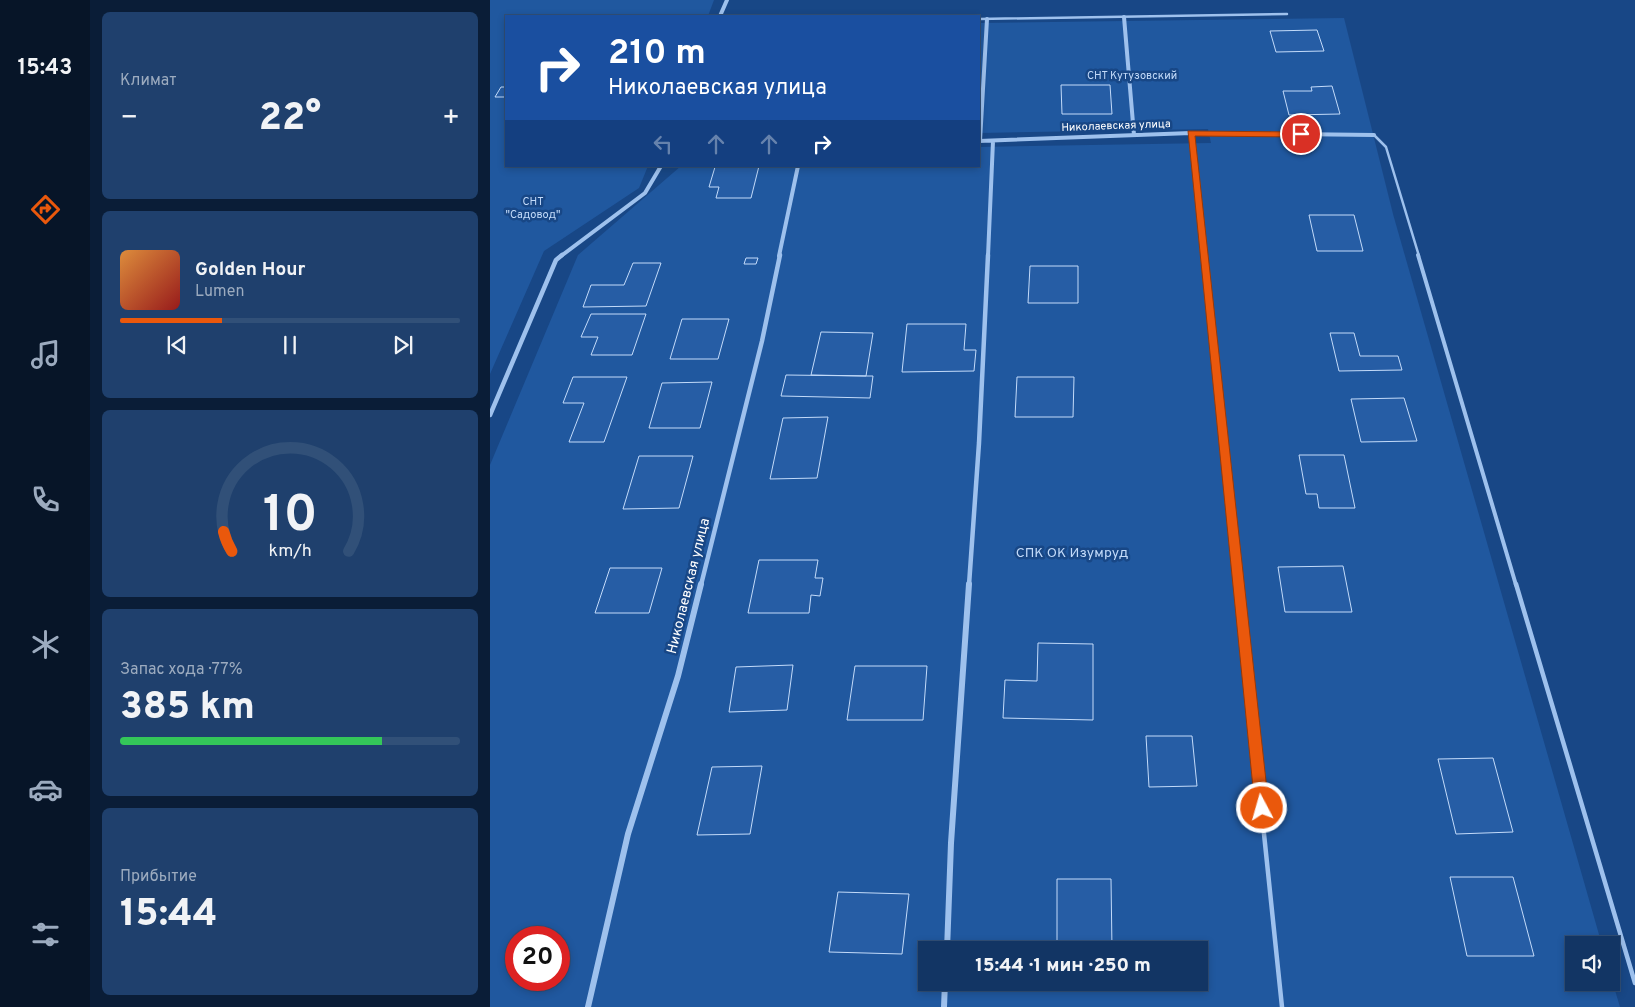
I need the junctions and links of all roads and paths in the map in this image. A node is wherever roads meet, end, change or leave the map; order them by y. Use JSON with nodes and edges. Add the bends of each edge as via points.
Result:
{"nodes":[{"id":1,"x":727,"y":0,"type":"edge"},
{"id":2,"x":1287,"y":14,"type":"dead end"},
{"id":3,"x":720,"y":15,"type":"edge"},
{"id":4,"x":1124,"y":17,"type":"junction"},
{"id":5,"x":980,"y":19,"type":"edge"},
{"id":6,"x":987,"y":19,"type":"junction"},
{"id":7,"x":980,"y":127,"type":"edge"},
{"id":8,"x":1191,"y":133,"type":"junction"},
{"id":9,"x":1134,"y":135,"type":"junction"},
{"id":10,"x":1374,"y":135,"type":"joint"},
{"id":11,"x":993,"y":141,"type":"junction"},
{"id":12,"x":980,"y":142,"type":"edge"},
{"id":13,"x":661,"y":167,"type":"edge"},
{"id":14,"x":798,"y":167,"type":"edge"},
{"id":15,"x":490,"y":415,"type":"edge"},
{"id":16,"x":946,"y":941,"type":"edge"},
{"id":17,"x":1635,"y":983,"type":"edge"},
{"id":18,"x":945,"y":991,"type":"edge"},
{"id":19,"x":588,"y":1007,"type":"edge"},
{"id":20,"x":944,"y":1007,"type":"edge"},
{"id":21,"x":1282,"y":1007,"type":"edge"}],
"edges":[{"from":1,"to":3,"type":"street"},
{"from":2,"to":4,"type":"lane"},
{"from":4,"to":6,"type":"lane"},
{"from":4,"to":9,"type":"street"},
{"from":5,"to":6,"type":"lane"},
{"from":6,"to":7,"type":"street"},
{"from":8,"to":9,"type":"street","name":"Николаевская улица"},
{"from":8,"to":10,"type":"street","name":"Николаевская улица"},
{"from":8,"to":21,"type":"lane"},
{"from":9,"to":11,"type":"street","name":"Николаевская улица"},
{"from":10,"to":17,"type":"lane","via":[[1386,147]]},
{"from":11,"to":12,"type":"street","name":"Николаевская улица"},
{"from":11,"to":16,"type":"street","via":[[979,443]]},
{"from":13,"to":15,"type":"street","via":[[645,194],[556,260]]},
{"from":14,"to":19,"type":"street","name":"Николаевская улица","via":[[757,360],[678,676],[628,834]]},
{"from":18,"to":20,"type":"street"}]}
